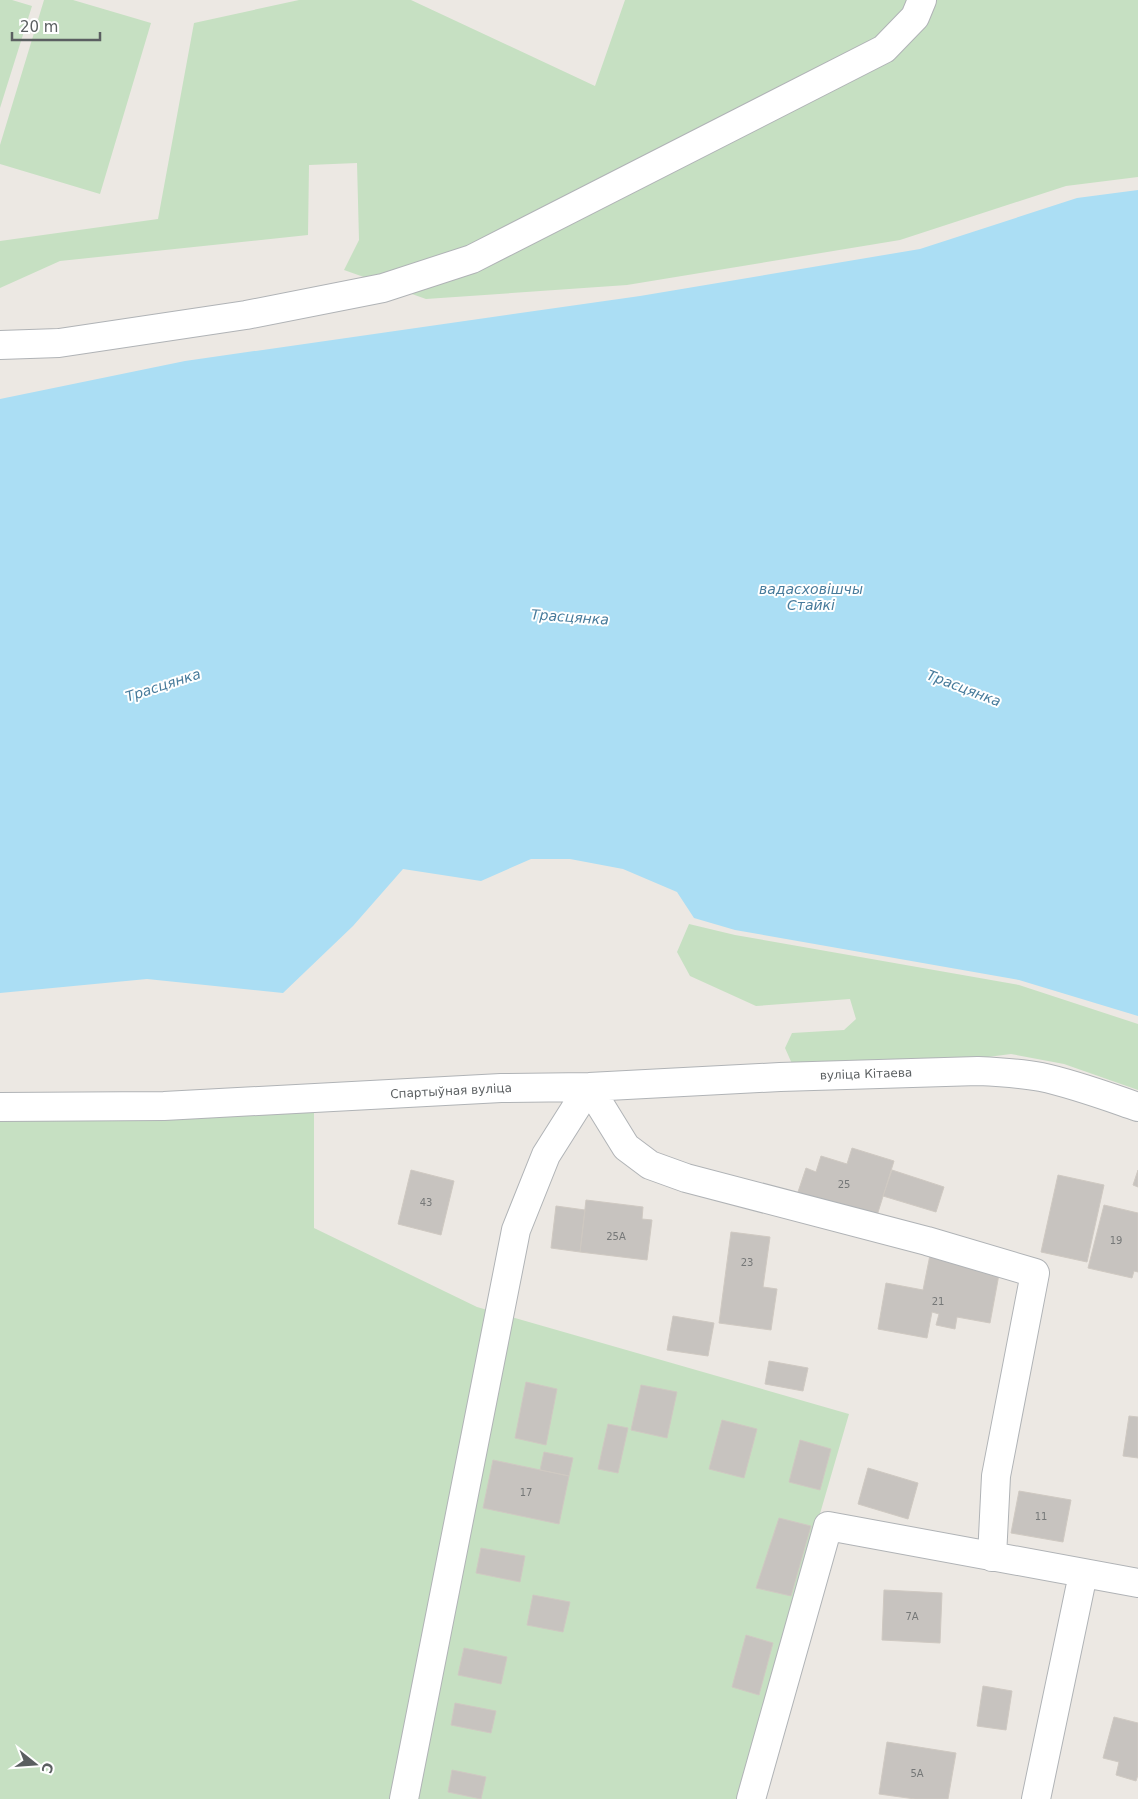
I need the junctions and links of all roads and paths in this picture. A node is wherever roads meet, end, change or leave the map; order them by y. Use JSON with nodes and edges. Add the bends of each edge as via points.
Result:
{"nodes":[{"id":1,"x":922,"y":0,"type":"edge"},
{"id":2,"x":0,"y":345,"type":"edge"},
{"id":3,"x":588,"y":1087,"type":"junction"},
{"id":4,"x":0,"y":1107,"type":"edge"},
{"id":5,"x":1138,"y":1107,"type":"edge"},
{"id":6,"x":992,"y":1557,"type":"junction"},
{"id":7,"x":1083,"y":1574,"type":"junction"},
{"id":8,"x":1138,"y":1583,"type":"edge"},
{"id":9,"x":404,"y":1799,"type":"edge"},
{"id":10,"x":751,"y":1799,"type":"edge"},
{"id":11,"x":1036,"y":1799,"type":"edge"}],
"edges":[{"from":1,"to":2,"type":"street","via":[[915,17],[884,49],[472,259],[383,288],[246,315],[59,343]]},
{"from":3,"to":4,"type":"street","name":"Спартыўная вуліца","via":[[501,1088],[164,1106]]},
{"from":3,"to":5,"type":"street","name":"вуліца Кітаева","via":[[978,1071],[1040,1077]]},
{"from":3,"to":6,"type":"street","via":[[626,1147],[650,1165],[686,1178],[927,1241],[1035,1273],[996,1476]]},
{"from":3,"to":9,"type":"street","via":[[546,1155],[516,1230]]},
{"from":6,"to":7,"type":"street"},
{"from":6,"to":10,"type":"street","via":[[828,1526]]},
{"from":7,"to":8,"type":"street"},
{"from":7,"to":11,"type":"street"}]}
